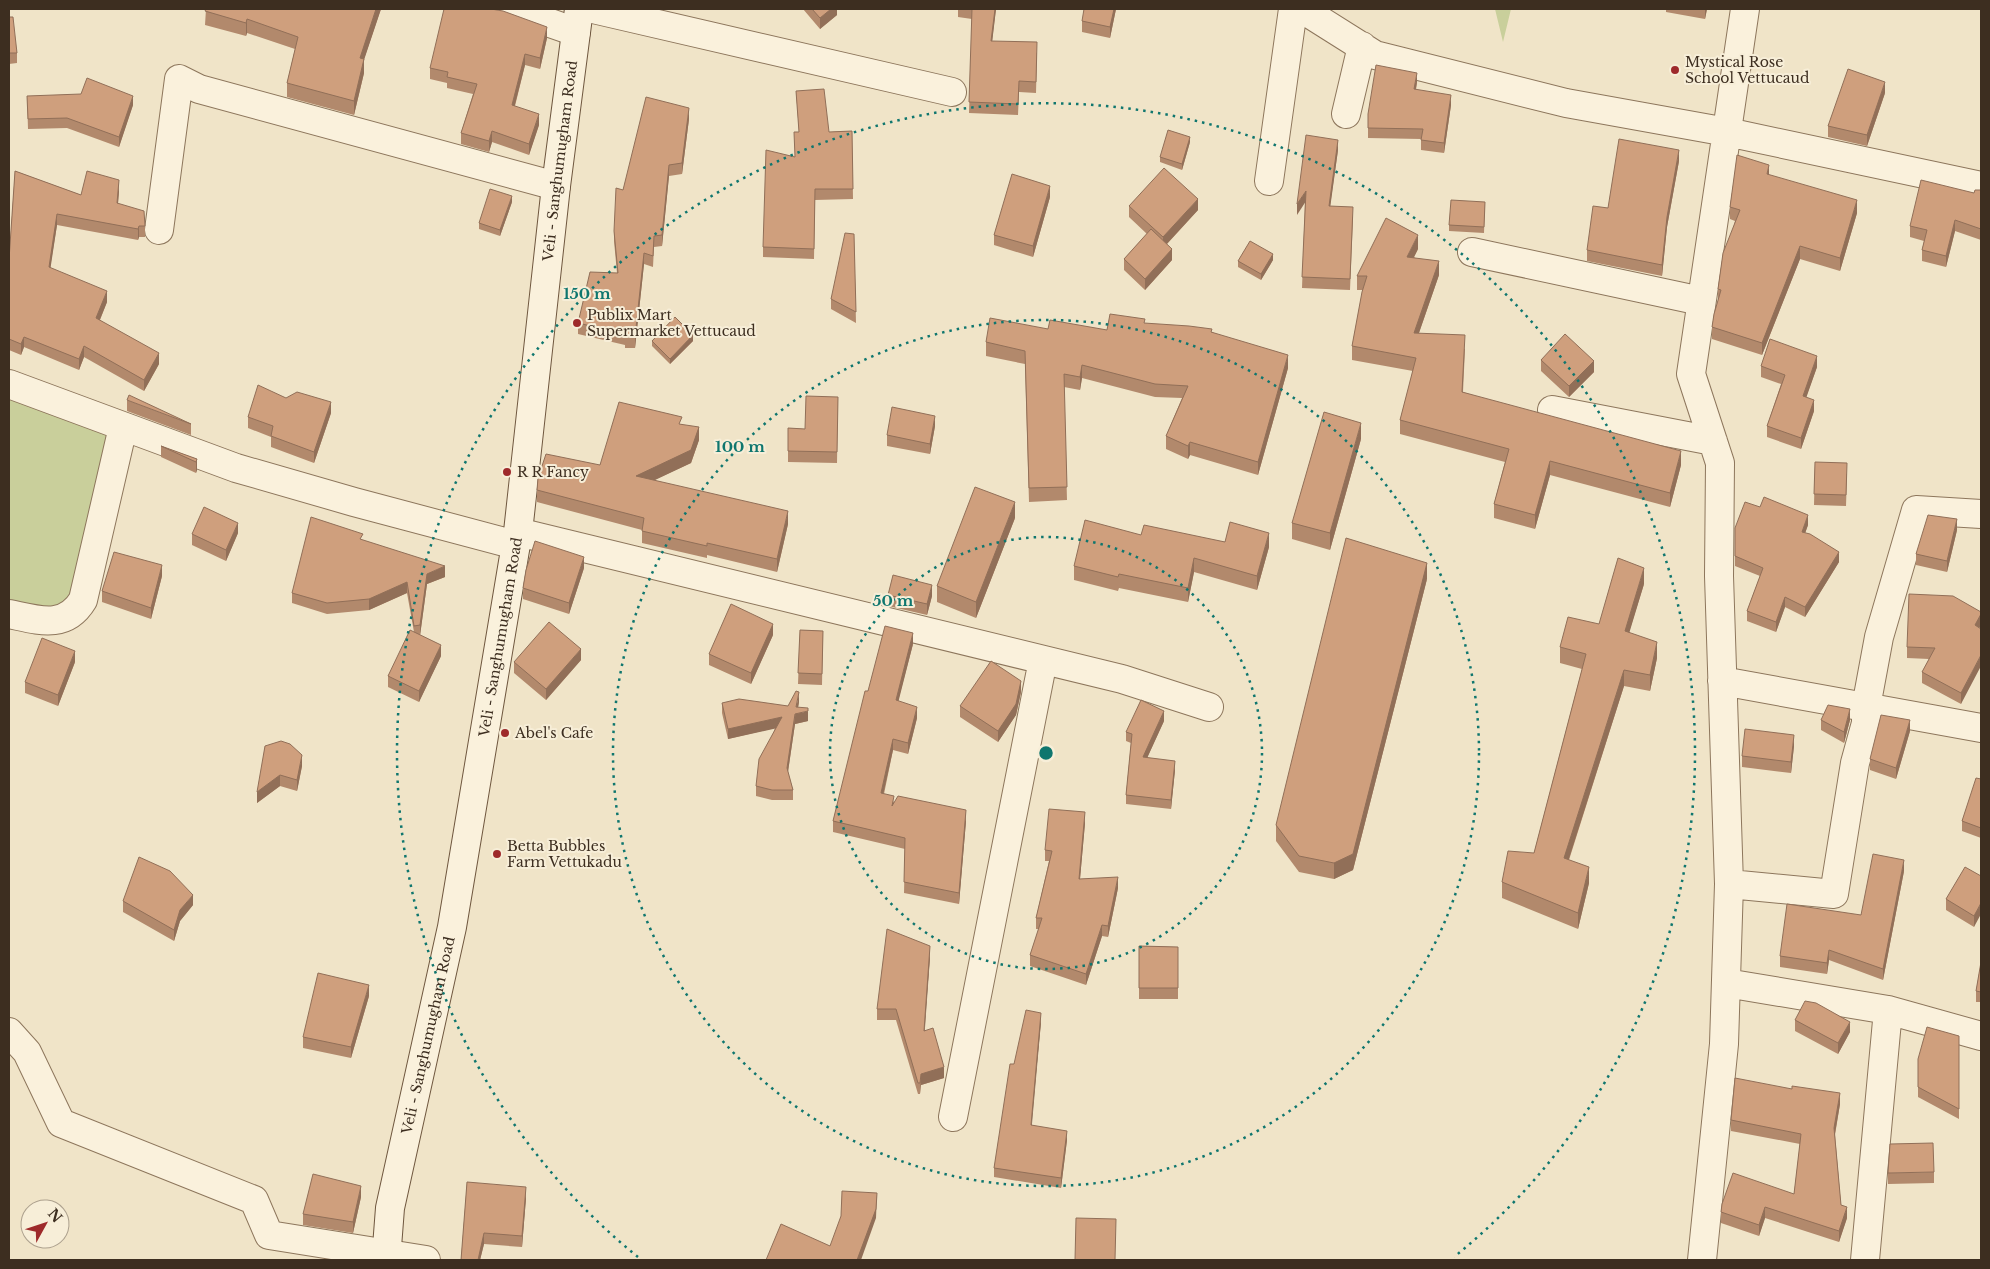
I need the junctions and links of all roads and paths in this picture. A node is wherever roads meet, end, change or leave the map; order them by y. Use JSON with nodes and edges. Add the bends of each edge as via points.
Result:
{"nodes":[{"id":1,"x":510,"y":9,"type":"edge"},
{"id":2,"x":593,"y":9,"type":"edge"},
{"id":3,"x":1293,"y":9,"type":"edge"},
{"id":4,"x":1302,"y":9,"type":"edge"},
{"id":5,"x":1745,"y":9,"type":"edge"},
{"id":6,"x":1336,"y":19,"type":"edge"},
{"id":7,"x":578,"y":20,"type":"edge"},
{"id":8,"x":1362,"y":46,"type":"junction"},
{"id":9,"x":952,"y":92,"type":"dead end"},
{"id":10,"x":1346,"y":114,"type":"dead end"},
{"id":11,"x":1727,"y":132,"type":"junction"},
{"id":12,"x":1269,"y":181,"type":"dead end"},
{"id":13,"x":556,"y":186,"type":"junction"},
{"id":14,"x":1981,"y":186,"type":"edge"},
{"id":15,"x":159,"y":230,"type":"dead end"},
{"id":16,"x":1472,"y":252,"type":"dead end"},
{"id":17,"x":1701,"y":301,"type":"junction"},
{"id":18,"x":9,"y":384,"type":"edge"},
{"id":19,"x":1552,"y":410,"type":"dead end"},
{"id":20,"x":123,"y":427,"type":"junction"},
{"id":21,"x":1713,"y":441,"type":"junction"},
{"id":22,"x":1981,"y":514,"type":"edge"},
{"id":23,"x":517,"y":538,"type":"junction"},
{"id":24,"x":9,"y":614,"type":"edge"},
{"id":25,"x":1043,"y":660,"type":"junction"},
{"id":26,"x":1722,"y":681,"type":"junction"},
{"id":27,"x":1209,"y":707,"type":"dead end"},
{"id":28,"x":1866,"y":707,"type":"junction"},
{"id":29,"x":1981,"y":728,"type":"edge"},
{"id":30,"x":1729,"y":884,"type":"junction"},
{"id":31,"x":1726,"y":983,"type":"junction"},
{"id":32,"x":1888,"y":1010,"type":"junction"},
{"id":33,"x":9,"y":1032,"type":"edge"},
{"id":34,"x":1981,"y":1036,"type":"edge"},
{"id":35,"x":953,"y":1117,"type":"dead end"},
{"id":36,"x":386,"y":1258,"type":"edge"},
{"id":37,"x":426,"y":1260,"type":"edge"},
{"id":38,"x":1702,"y":1260,"type":"edge"},
{"id":39,"x":1865,"y":1260,"type":"edge"}],
"edges":[{"from":1,"to":7,"type":"street"},
{"from":2,"to":9,"type":"street"},
{"from":3,"to":12,"type":"street"},
{"from":4,"to":6,"type":"street"},
{"from":5,"to":11,"type":"street"},
{"from":6,"to":8,"type":"street"},
{"from":7,"to":13,"type":"street","name":"Veli - Sanghumugham Road"},
{"from":8,"to":10,"type":"street"},
{"from":8,"to":11,"type":"street","via":[[1375,55],[1566,103]]},
{"from":11,"to":14,"type":"street"},
{"from":11,"to":17,"type":"street"},
{"from":13,"to":15,"type":"street","via":[[199,89],[179,79]]},
{"from":13,"to":23,"type":"street","name":"Veli - Sanghumugham Road"},
{"from":16,"to":17,"type":"street"},
{"from":17,"to":21,"type":"street","via":[[1691,374]]},
{"from":18,"to":20,"type":"street"},
{"from":19,"to":21,"type":"street"},
{"from":20,"to":23,"type":"street","via":[[236,468],[354,502]]},
{"from":20,"to":24,"type":"street","via":[[93,562],[83,600],[77,610],[57,621]]},
{"from":21,"to":26,"type":"street","via":[[1720,463]]},
{"from":22,"to":28,"type":"street","via":[[1916,510],[1879,637]]},
{"from":23,"to":25,"type":"street"},
{"from":23,"to":36,"type":"street","name":"Veli - Sanghumugham Road","via":[[452,927],[390,1208]]},
{"from":25,"to":27,"type":"street","via":[[1122,679]]},
{"from":25,"to":35,"type":"street"},
{"from":26,"to":28,"type":"street"},
{"from":26,"to":30,"type":"street"},
{"from":28,"to":29,"type":"street"},
{"from":28,"to":30,"type":"street","via":[[1866,723],[1855,763],[1834,894]]},
{"from":30,"to":31,"type":"street"},
{"from":31,"to":32,"type":"street"},
{"from":31,"to":38,"type":"street","via":[[1724,1044]]},
{"from":32,"to":34,"type":"street"},
{"from":32,"to":39,"type":"street"},
{"from":33,"to":36,"type":"street","via":[[27,1052],[61,1123],[254,1200],[269,1235]]},
{"from":36,"to":37,"type":"street"}]}
